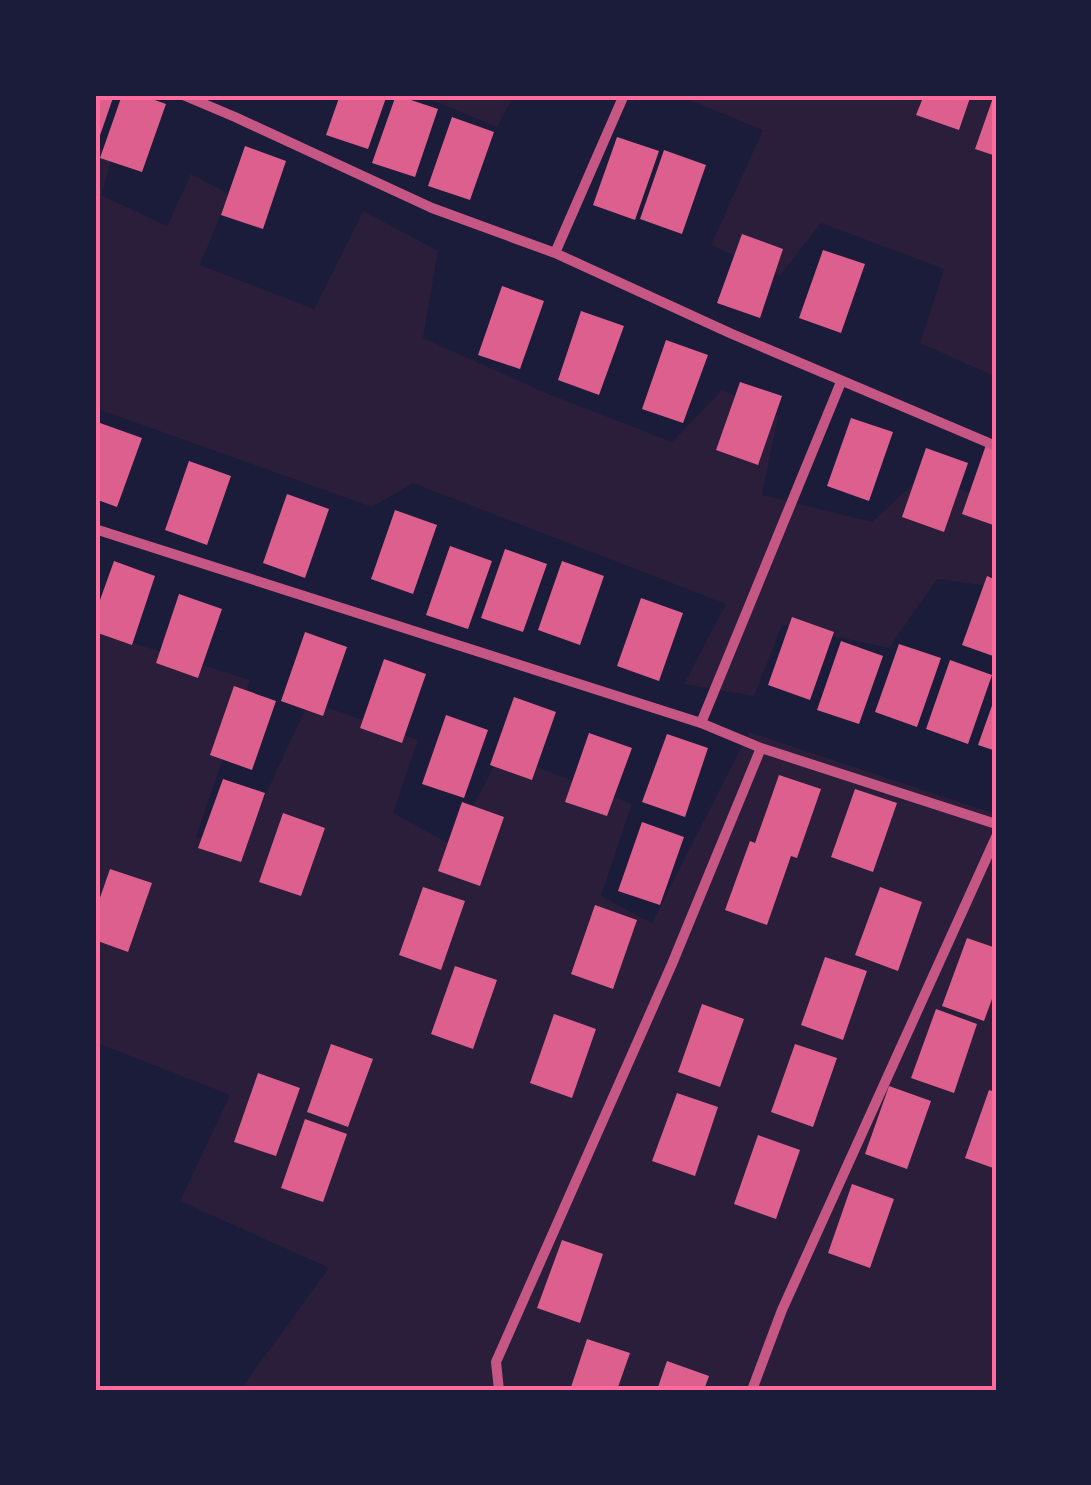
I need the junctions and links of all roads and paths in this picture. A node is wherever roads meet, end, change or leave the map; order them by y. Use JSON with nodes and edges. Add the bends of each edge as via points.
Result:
{"nodes":[{"id":1,"x":183,"y":95,"type":"edge"},
{"id":2,"x":624,"y":95,"type":"edge"},
{"id":3,"x":555,"y":253,"type":"junction"},
{"id":4,"x":840,"y":382,"type":"junction"},
{"id":5,"x":996,"y":446,"type":"edge"},
{"id":6,"x":95,"y":529,"type":"edge"},
{"id":7,"x":701,"y":724,"type":"junction"},
{"id":8,"x":761,"y":748,"type":"junction"},
{"id":9,"x":996,"y":824,"type":"edge"},
{"id":10,"x":996,"y":837,"type":"edge"},
{"id":11,"x":500,"y":1390,"type":"edge"},
{"id":12,"x":752,"y":1390,"type":"edge"}],
"edges":[{"from":1,"to":3,"type":"street","via":[[432,208]]},
{"from":2,"to":3,"type":"street"},
{"from":3,"to":4,"type":"street"},
{"from":4,"to":5,"type":"street"},
{"from":4,"to":7,"type":"street"},
{"from":6,"to":7,"type":"street"},
{"from":7,"to":8,"type":"street"},
{"from":8,"to":9,"type":"street"},
{"from":8,"to":11,"type":"street","via":[[496,1362]]},
{"from":10,"to":12,"type":"street"}]}
